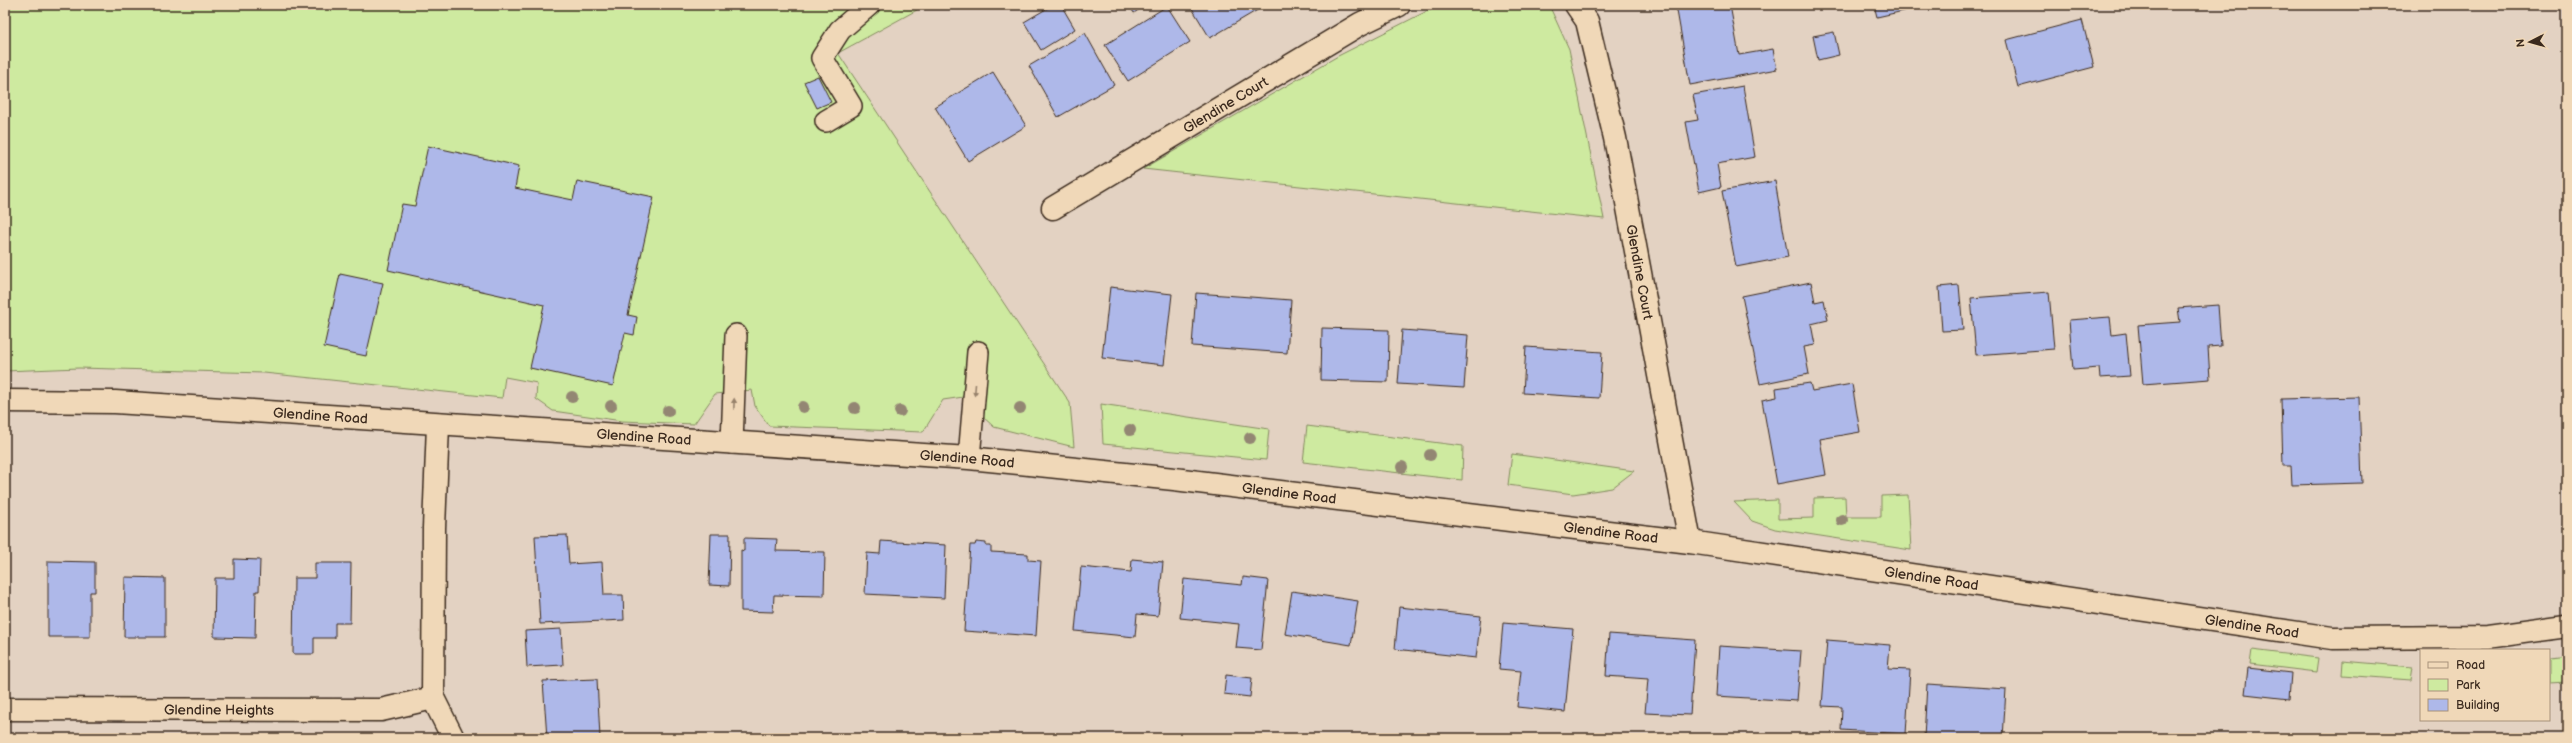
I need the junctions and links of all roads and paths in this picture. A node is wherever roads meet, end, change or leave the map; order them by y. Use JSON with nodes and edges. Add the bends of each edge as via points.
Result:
{"nodes":[{"id":1,"x":869,"y":5,"type":"edge"},
{"id":2,"x":1399,"y":5,"type":"edge"},
{"id":3,"x":1576,"y":5,"type":"edge"},
{"id":4,"x":826,"y":121,"type":"dead end"},
{"id":5,"x":1053,"y":208,"type":"dead end"},
{"id":6,"x":736,"y":335,"type":"dead end"},
{"id":7,"x":978,"y":352,"type":"dead end"},
{"id":8,"x":5,"y":401,"type":"edge"},
{"id":9,"x":438,"y":425,"type":"junction"},
{"id":10,"x":732,"y":443,"type":"junction"},
{"id":11,"x":969,"y":458,"type":"junction"},
{"id":12,"x":1690,"y":542,"type":"junction"},
{"id":13,"x":2567,"y":626,"type":"edge"},
{"id":14,"x":432,"y":698,"type":"junction"},
{"id":15,"x":5,"y":709,"type":"edge"},
{"id":16,"x":453,"y":738,"type":"edge"}],
"edges":[{"from":1,"to":4,"type":"lane","via":[[840,30],[822,58],[851,106]]},
{"from":2,"to":5,"type":"street","name":"Glendine Court","via":[[1360,24]]},
{"from":3,"to":12,"type":"street","name":"Glendine Court","via":[[1587,21],[1615,138]]},
{"from":10,"to":6,"type":"lane","one_way":true},
{"from":7,"to":11,"type":"lane","one_way":true},
{"from":8,"to":9,"type":"street","name":"Glendine Road","via":[[115,402]]},
{"from":9,"to":10,"type":"street","name":"Glendine Road"},
{"from":9,"to":14,"type":"street"},
{"from":10,"to":11,"type":"street","name":"Glendine Road"},
{"from":11,"to":12,"type":"street","name":"Glendine Road","via":[[1174,479]]},
{"from":12,"to":13,"type":"street","name":"Glendine Road","via":[[2332,638],[2488,637]]},
{"from":14,"to":15,"type":"street","name":"Glendine Heights","via":[[381,710]]},
{"from":14,"to":16,"type":"street"}]}
